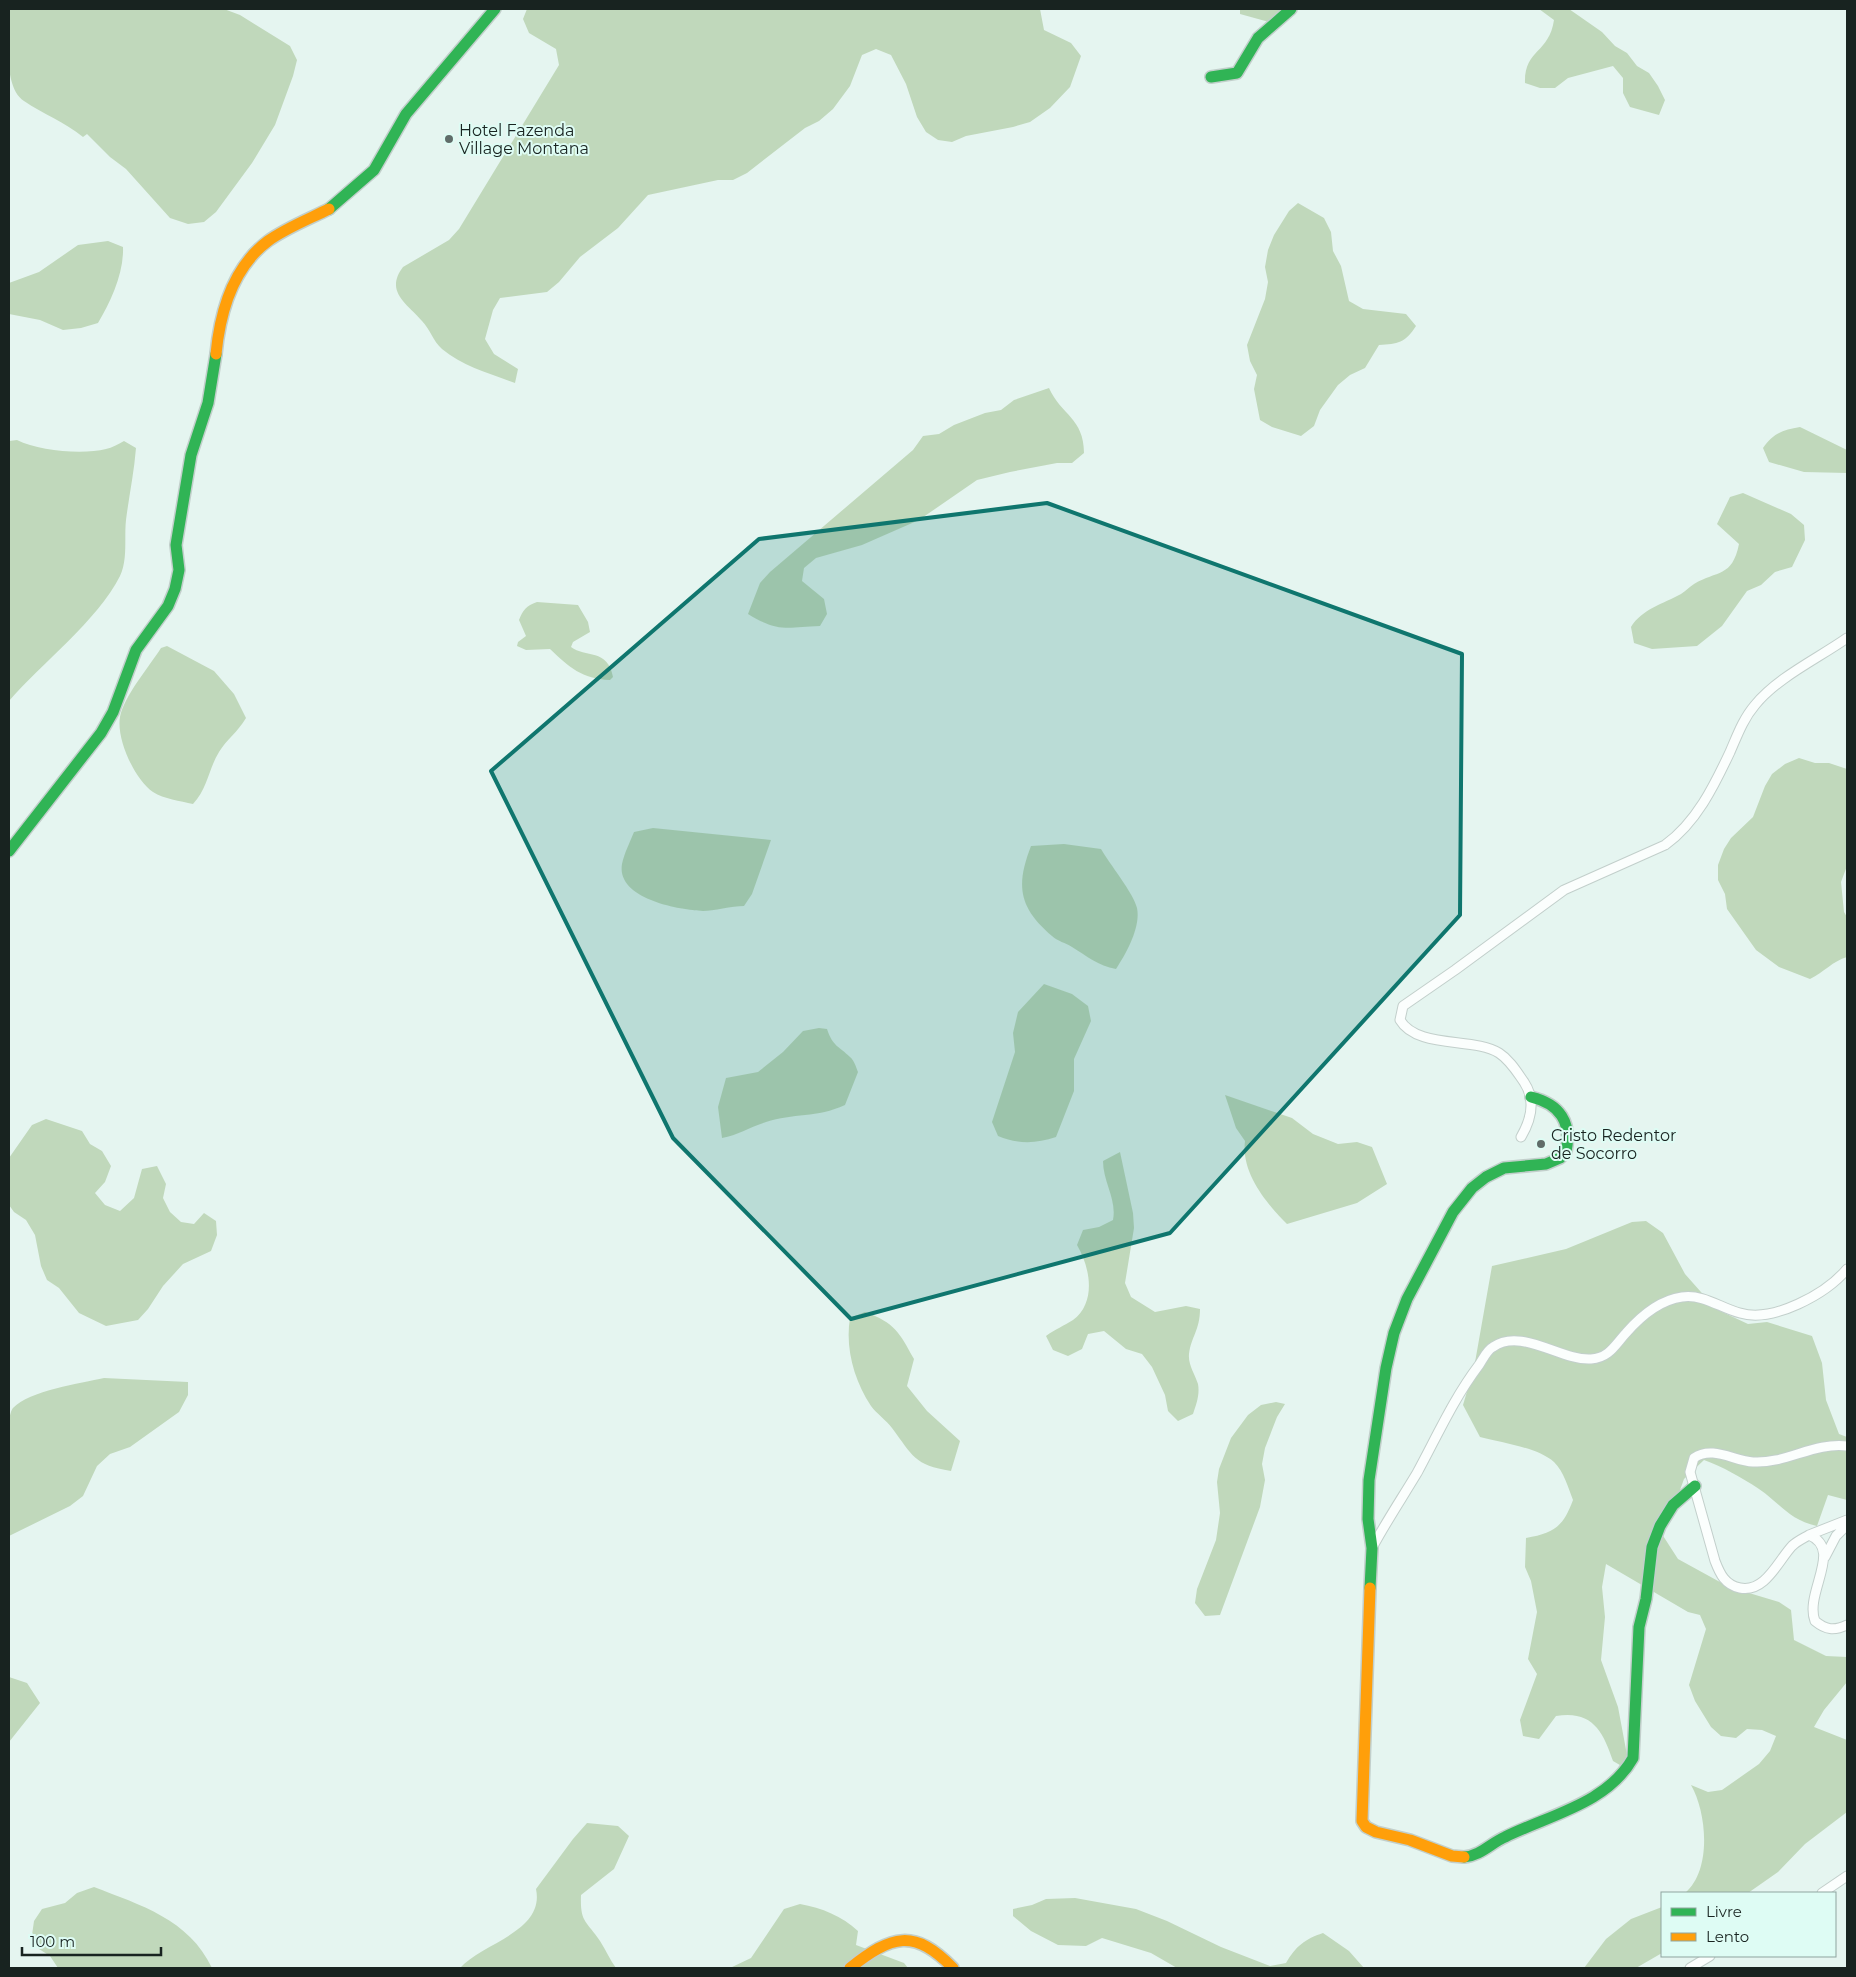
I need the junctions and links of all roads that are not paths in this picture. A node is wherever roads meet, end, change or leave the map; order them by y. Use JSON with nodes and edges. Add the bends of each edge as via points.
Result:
{"nodes":[{"id":1,"x":494,"y":9,"type":"edge"},
{"id":2,"x":1291,"y":9,"type":"edge"},
{"id":3,"x":1211,"y":77,"type":"dead end"},
{"id":4,"x":1847,"y":638,"type":"edge"},
{"id":5,"x":9,"y":851,"type":"edge"},
{"id":6,"x":1531,"y":1097,"type":"junction"},
{"id":7,"x":1521,"y":1136,"type":"dead end"},
{"id":8,"x":1847,"y":1269,"type":"edge"},
{"id":9,"x":1847,"y":1446,"type":"edge"},
{"id":10,"x":1695,"y":1486,"type":"junction"},
{"id":11,"x":1847,"y":1520,"type":"edge"},
{"id":12,"x":1847,"y":1525,"type":"edge"},
{"id":13,"x":1809,"y":1535,"type":"junction"},
{"id":14,"x":1372,"y":1548,"type":"junction"},
{"id":15,"x":1825,"y":1558,"type":"junction"},
{"id":16,"x":1847,"y":1625,"type":"edge"},
{"id":17,"x":1847,"y":1876,"type":"edge"},
{"id":18,"x":1823,"y":1892,"type":"edge"},
{"id":19,"x":1708,"y":1957,"type":"edge"},
{"id":20,"x":850,"y":1968,"type":"edge"},
{"id":21,"x":953,"y":1968,"type":"edge"},
{"id":22,"x":1690,"y":1968,"type":"edge"}],
"edges":[{"from":1,"to":5,"type":"street","via":[[406,114],[374,170],[336,206],[268,240],[250,258],[232,285],[219,322],[208,403],[190,455],[176,545],[178,570],[175,589],[168,606],[136,650],[113,712],[101,733]]},
{"from":2,"to":3,"type":"street","via":[[1258,38],[1237,73]]},
{"from":4,"to":6,"type":"street","via":[[1774,687],[1754,705],[1721,772],[1676,838],[1564,890],[1403,1006],[1400,1020],[1411,1031],[1498,1052],[1518,1073]]},
{"from":6,"to":7,"type":"street","via":[[1531,1114]]},
{"from":6,"to":14,"type":"street","via":[[1547,1101],[1558,1109],[1567,1137],[1566,1152],[1556,1162],[1547,1165],[1507,1167],[1473,1187],[1450,1217],[1407,1299],[1393,1337],[1382,1383],[1366,1497]]},
{"from":8,"to":14,"type":"street","via":[[1814,1295],[1775,1313],[1759,1316],[1740,1313],[1698,1297],[1665,1302],[1645,1315],[1606,1356],[1593,1359],[1578,1359],[1527,1342],[1506,1341],[1492,1347],[1459,1394]]},
{"from":9,"to":10,"type":"street","via":[[1821,1446],[1772,1461],[1752,1462],[1703,1453],[1691,1463],[1690,1472]]},
{"from":10,"to":13,"type":"street","via":[[1715,1562],[1721,1576],[1735,1587],[1752,1588],[1763,1582],[1793,1545]]},
{"from":10,"to":14,"type":"street","via":[[1673,1505],[1652,1547],[1638,1636],[1633,1758],[1627,1772],[1590,1799],[1502,1838],[1468,1857],[1448,1856],[1411,1840],[1373,1831],[1361,1821]]},
{"from":11,"to":13,"type":"street"},
{"from":12,"to":15,"type":"street","via":[[1836,1536]]},
{"from":13,"to":15,"type":"street","via":[[1820,1542]]},
{"from":15,"to":16,"type":"street","via":[[1812,1612],[1822,1627],[1837,1630]]},
{"from":17,"to":18,"type":"street"},
{"from":19,"to":22,"type":"street"},
{"from":20,"to":21,"type":"street","via":[[878,1948],[901,1941],[919,1941],[929,1945]]}]}
